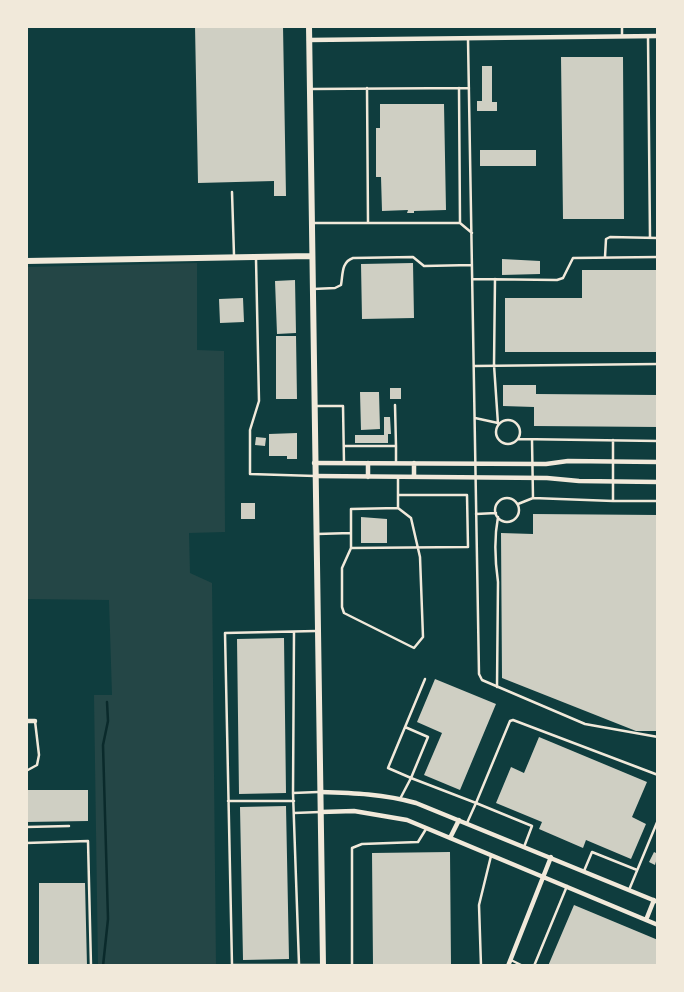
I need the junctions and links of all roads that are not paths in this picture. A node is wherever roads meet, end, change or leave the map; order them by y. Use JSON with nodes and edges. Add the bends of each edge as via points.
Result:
{"nodes":[{"id":1,"x":309,"y":26,"type":"edge"},
{"id":2,"x":622,"y":26,"type":"edge"},
{"id":3,"x":622,"y":36,"type":"junction"},
{"id":4,"x":648,"y":36,"type":"junction"},
{"id":5,"x":658,"y":36,"type":"edge"},
{"id":6,"x":468,"y":38,"type":"junction"},
{"id":7,"x":309,"y":40,"type":"junction"},
{"id":8,"x":367,"y":88,"type":"junction"},
{"id":9,"x":459,"y":88,"type":"junction"},
{"id":10,"x":469,"y":88,"type":"junction"},
{"id":11,"x":309,"y":89,"type":"junction"},
{"id":12,"x":232,"y":192,"type":"dead end"},
{"id":13,"x":368,"y":222,"type":"junction"},
{"id":14,"x":311,"y":223,"type":"junction"},
{"id":15,"x":460,"y":223,"type":"junction"},
{"id":16,"x":472,"y":233,"type":"junction"},
{"id":17,"x":650,"y":238,"type":"junction"},
{"id":18,"x":658,"y":238,"type":"edge"},
{"id":19,"x":234,"y":256,"type":"junction"},
{"id":20,"x":256,"y":256,"type":"junction"},
{"id":21,"x":311,"y":256,"type":"junction"},
{"id":22,"x":605,"y":257,"type":"junction"},
{"id":23,"x":658,"y":257,"type":"edge"},
{"id":24,"x":26,"y":261,"type":"edge"},
{"id":25,"x":472,"y":265,"type":"junction"},
{"id":26,"x":472,"y":279,"type":"junction"},
{"id":27,"x":495,"y":279,"type":"junction"},
{"id":28,"x":312,"y":289,"type":"junction"},
{"id":29,"x":658,"y":364,"type":"edge"},
{"id":30,"x":494,"y":365,"type":"junction"},
{"id":31,"x":474,"y":366,"type":"junction"},
{"id":32,"x":395,"y":405,"type":"dead end"},
{"id":33,"x":313,"y":406,"type":"junction"},
{"id":34,"x":475,"y":418,"type":"junction"},
{"id":35,"x":498,"y":423,"type":"junction"},
{"id":36,"x":518,"y":439,"type":"junction"},
{"id":37,"x":532,"y":440,"type":"junction"},
{"id":38,"x":613,"y":440,"type":"junction"},
{"id":39,"x":658,"y":441,"type":"edge"},
{"id":40,"x":344,"y":446,"type":"junction"},
{"id":41,"x":396,"y":446,"type":"junction"},
{"id":42,"x":614,"y":462,"type":"junction"},
{"id":43,"x":658,"y":462,"type":"edge"},
{"id":44,"x":314,"y":463,"type":"junction"},
{"id":45,"x":344,"y":463,"type":"junction"},
{"id":46,"x":368,"y":463,"type":"junction"},
{"id":47,"x":396,"y":463,"type":"junction"},
{"id":48,"x":414,"y":464,"type":"junction"},
{"id":49,"x":476,"y":464,"type":"junction"},
{"id":50,"x":533,"y":464,"type":"junction"},
{"id":51,"x":315,"y":476,"type":"junction"},
{"id":52,"x":368,"y":477,"type":"junction"},
{"id":53,"x":398,"y":477,"type":"junction"},
{"id":54,"x":414,"y":477,"type":"junction"},
{"id":55,"x":476,"y":478,"type":"junction"},
{"id":56,"x":533,"y":478,"type":"junction"},
{"id":57,"x":614,"y":482,"type":"junction"},
{"id":58,"x":658,"y":482,"type":"edge"},
{"id":59,"x":398,"y":495,"type":"junction"},
{"id":60,"x":533,"y":498,"type":"junction"},
{"id":61,"x":613,"y":500,"type":"junction"},
{"id":62,"x":658,"y":501,"type":"edge"},
{"id":63,"x":518,"y":504,"type":"junction"},
{"id":64,"x":398,"y":508,"type":"junction"},
{"id":65,"x":496,"y":513,"type":"junction"},
{"id":66,"x":476,"y":514,"type":"junction"},
{"id":67,"x":498,"y":517,"type":"junction"},
{"id":68,"x":351,"y":533,"type":"junction"},
{"id":69,"x":316,"y":534,"type":"junction"},
{"id":70,"x":418,"y":547,"type":"junction"},
{"id":71,"x":351,"y":548,"type":"junction"},
{"id":72,"x":318,"y":631,"type":"junction"},
{"id":73,"x":294,"y":632,"type":"junction"},
{"id":74,"x":425,"y":679,"type":"dead end"},
{"id":75,"x":497,"y":687,"type":"junction"},
{"id":76,"x":26,"y":721,"type":"edge"},
{"id":77,"x":34,"y":721,"type":"joint"},
{"id":78,"x":405,"y":727,"type":"junction"},
{"id":79,"x":658,"y":737,"type":"edge"},
{"id":80,"x":26,"y":771,"type":"edge"},
{"id":81,"x":658,"y":775,"type":"edge"},
{"id":82,"x":411,"y":778,"type":"junction"},
{"id":83,"x":320,"y":792,"type":"junction"},
{"id":84,"x":293,"y":793,"type":"junction"},
{"id":85,"x":400,"y":798,"type":"junction"},
{"id":86,"x":228,"y":801,"type":"junction"},
{"id":87,"x":294,"y":801,"type":"junction"},
{"id":88,"x":476,"y":803,"type":"junction"},
{"id":89,"x":320,"y":812,"type":"junction"},
{"id":90,"x":294,"y":813,"type":"junction"},
{"id":91,"x":459,"y":820,"type":"junction"},
{"id":92,"x":658,"y":820,"type":"edge"},
{"id":93,"x":467,"y":823,"type":"junction"},
{"id":94,"x":26,"y":826,"type":"edge"},
{"id":95,"x":69,"y":826,"type":"dead end"},
{"id":96,"x":427,"y":828,"type":"junction"},
{"id":97,"x":656,"y":829,"type":"edge"},
{"id":98,"x":450,"y":838,"type":"junction"},
{"id":99,"x":26,"y":843,"type":"edge"},
{"id":100,"x":524,"y":847,"type":"junction"},
{"id":101,"x":491,"y":855,"type":"junction"},
{"id":102,"x":551,"y":857,"type":"junction"},
{"id":103,"x":637,"y":870,"type":"junction"},
{"id":104,"x":584,"y":871,"type":"junction"},
{"id":105,"x":544,"y":876,"type":"junction"},
{"id":106,"x":567,"y":886,"type":"junction"},
{"id":107,"x":629,"y":890,"type":"junction"},
{"id":108,"x":656,"y":901,"type":"edge"},
{"id":109,"x":646,"y":920,"type":"junction"},
{"id":110,"x":658,"y":924,"type":"edge"},
{"id":111,"x":510,"y":960,"type":"junction"},
{"id":112,"x":299,"y":965,"type":"edge"},
{"id":113,"x":323,"y":965,"type":"edge"},
{"id":114,"x":91,"y":966,"type":"edge"},
{"id":115,"x":352,"y":966,"type":"edge"},
{"id":116,"x":481,"y":966,"type":"edge"},
{"id":117,"x":508,"y":966,"type":"edge"},
{"id":118,"x":523,"y":966,"type":"edge"},
{"id":119,"x":534,"y":966,"type":"edge"}],
"edges":[{"from":1,"to":7,"type":"main road"},
{"from":2,"to":3,"type":"lane"},
{"from":3,"to":4,"type":"street"},
{"from":3,"to":6,"type":"street"},
{"from":4,"to":5,"type":"street"},
{"from":4,"to":17,"type":"lane"},
{"from":6,"to":7,"type":"street"},
{"from":6,"to":10,"type":"lane"},
{"from":7,"to":11,"type":"main road"},
{"from":8,"to":9,"type":"lane"},
{"from":8,"to":11,"type":"lane"},
{"from":8,"to":13,"type":"lane"},
{"from":9,"to":10,"type":"lane"},
{"from":9,"to":15,"type":"lane"},
{"from":10,"to":16,"type":"lane"},
{"from":11,"to":14,"type":"main road"},
{"from":12,"to":19,"type":"lane"},
{"from":13,"to":14,"type":"lane"},
{"from":13,"to":15,"type":"lane"},
{"from":14,"to":21,"type":"main road"},
{"from":15,"to":16,"type":"lane"},
{"from":16,"to":25,"type":"lane"},
{"from":17,"to":18,"type":"lane"},
{"from":17,"to":22,"type":"lane","via":[[606,239]]},
{"from":19,"to":20,"type":"main road"},
{"from":19,"to":24,"type":"main road"},
{"from":20,"to":21,"type":"main road"},
{"from":20,"to":51,"type":"lane","via":[[259,401],[250,430],[250,474]]},
{"from":21,"to":28,"type":"main road"},
{"from":22,"to":23,"type":"lane"},
{"from":22,"to":27,"type":"lane","via":[[573,258],[563,278],[556,280]]},
{"from":25,"to":26,"type":"lane"},
{"from":25,"to":28,"type":"lane","via":[[424,266],[413,258],[353,258],[344,266],[341,285]]},
{"from":26,"to":27,"type":"lane"},
{"from":26,"to":31,"type":"lane"},
{"from":27,"to":30,"type":"lane"},
{"from":28,"to":33,"type":"main road"},
{"from":29,"to":30,"type":"lane"},
{"from":30,"to":31,"type":"lane"},
{"from":30,"to":35,"type":"lane"},
{"from":31,"to":34,"type":"lane"},
{"from":32,"to":41,"type":"lane"},
{"from":33,"to":40,"type":"lane","via":[[343,406]]},
{"from":33,"to":44,"type":"main road"},
{"from":34,"to":35,"type":"lane"},
{"from":34,"to":49,"type":"lane"},
{"from":35,"to":36,"type":"lane","via":[[504,420],[515,422],[520,428]]},
{"from":35,"to":36,"type":"lane","via":[[496,435],[500,442],[512,444]]},
{"from":36,"to":37,"type":"lane"},
{"from":37,"to":38,"type":"lane"},
{"from":37,"to":50,"type":"lane"},
{"from":38,"to":39,"type":"lane"},
{"from":38,"to":42,"type":"lane"},
{"from":40,"to":41,"type":"lane"},
{"from":40,"to":45,"type":"lane"},
{"from":41,"to":47,"type":"lane"},
{"from":42,"to":43,"type":"street"},
{"from":42,"to":50,"type":"street"},
{"from":42,"to":57,"type":"lane"},
{"from":44,"to":45,"type":"street"},
{"from":44,"to":51,"type":"main road"},
{"from":45,"to":46,"type":"street"},
{"from":46,"to":47,"type":"street"},
{"from":46,"to":52,"type":"street"},
{"from":47,"to":48,"type":"street"},
{"from":48,"to":49,"type":"street"},
{"from":48,"to":54,"type":"street"},
{"from":49,"to":50,"type":"street"},
{"from":49,"to":55,"type":"lane"},
{"from":50,"to":56,"type":"lane"},
{"from":51,"to":52,"type":"street"},
{"from":51,"to":69,"type":"main road"},
{"from":52,"to":53,"type":"street"},
{"from":53,"to":54,"type":"street"},
{"from":53,"to":59,"type":"lane"},
{"from":54,"to":55,"type":"street"},
{"from":55,"to":56,"type":"street"},
{"from":55,"to":66,"type":"lane"},
{"from":56,"to":57,"type":"street"},
{"from":56,"to":60,"type":"lane"},
{"from":57,"to":58,"type":"street"},
{"from":57,"to":61,"type":"lane"},
{"from":59,"to":64,"type":"lane"},
{"from":59,"to":70,"type":"lane","via":[[467,495],[468,547]]},
{"from":60,"to":61,"type":"lane"},
{"from":60,"to":63,"type":"lane"},
{"from":61,"to":62,"type":"lane"},
{"from":63,"to":65,"type":"lane","via":[[504,498],[496,506]]},
{"from":63,"to":67,"type":"lane","via":[[520,511],[514,520],[507,522]]},
{"from":64,"to":68,"type":"lane","via":[[351,509]]},
{"from":64,"to":70,"type":"lane","via":[[410,518]]},
{"from":65,"to":66,"type":"lane"},
{"from":65,"to":67,"type":"lane"},
{"from":66,"to":75,"type":"lane","via":[[479,674],[482,680]]},
{"from":67,"to":75,"type":"lane"},
{"from":68,"to":69,"type":"lane"},
{"from":68,"to":71,"type":"lane"},
{"from":69,"to":72,"type":"main road"},
{"from":70,"to":71,"type":"lane"},
{"from":70,"to":71,"type":"lane","via":[[423,637],[414,648],[344,612],[342,568]]},
{"from":72,"to":73,"type":"lane"},
{"from":72,"to":83,"type":"main road"},
{"from":73,"to":84,"type":"lane"},
{"from":73,"to":86,"type":"lane","via":[[225,633]]},
{"from":74,"to":78,"type":"lane"},
{"from":75,"to":79,"type":"lane","via":[[585,724]]},
{"from":76,"to":77,"type":"street"},
{"from":77,"to":80,"type":"lane","via":[[39,755],[37,766]]},
{"from":78,"to":82,"type":"lane","via":[[428,737]]},
{"from":78,"to":82,"type":"lane","via":[[388,768]]},
{"from":81,"to":88,"type":"lane","via":[[513,720]]},
{"from":82,"to":85,"type":"lane"},
{"from":82,"to":88,"type":"lane"},
{"from":83,"to":84,"type":"lane"},
{"from":83,"to":85,"type":"street","via":[[370,793]]},
{"from":83,"to":89,"type":"main road"},
{"from":84,"to":87,"type":"lane"},
{"from":85,"to":91,"type":"street"},
{"from":86,"to":87,"type":"lane"},
{"from":86,"to":112,"type":"lane","via":[[232,965]]},
{"from":87,"to":90,"type":"lane"},
{"from":88,"to":93,"type":"lane"},
{"from":88,"to":100,"type":"lane","via":[[532,826]]},
{"from":89,"to":90,"type":"lane"},
{"from":89,"to":96,"type":"street","via":[[354,811],[382,815]]},
{"from":89,"to":113,"type":"main road"},
{"from":90,"to":112,"type":"lane"},
{"from":91,"to":93,"type":"street"},
{"from":91,"to":98,"type":"street"},
{"from":92,"to":97,"type":"lane"},
{"from":93,"to":100,"type":"street"},
{"from":94,"to":95,"type":"lane"},
{"from":96,"to":98,"type":"street"},
{"from":96,"to":115,"type":"lane","via":[[418,842],[362,844],[352,848]]},
{"from":97,"to":103,"type":"lane"},
{"from":98,"to":101,"type":"street"},
{"from":99,"to":114,"type":"lane","via":[[88,841]]},
{"from":100,"to":102,"type":"street"},
{"from":101,"to":105,"type":"street"},
{"from":101,"to":116,"type":"lane","via":[[479,905]]},
{"from":102,"to":104,"type":"street"},
{"from":102,"to":105,"type":"street"},
{"from":103,"to":104,"type":"lane","via":[[592,852]]},
{"from":103,"to":107,"type":"lane"},
{"from":104,"to":107,"type":"street"},
{"from":105,"to":106,"type":"street"},
{"from":105,"to":111,"type":"street"},
{"from":106,"to":109,"type":"street"},
{"from":106,"to":119,"type":"lane"},
{"from":107,"to":108,"type":"street"},
{"from":108,"to":109,"type":"street"},
{"from":109,"to":110,"type":"street"},
{"from":111,"to":117,"type":"street"},
{"from":111,"to":118,"type":"lane"},
{"from":112,"to":113,"type":"lane"}]}
